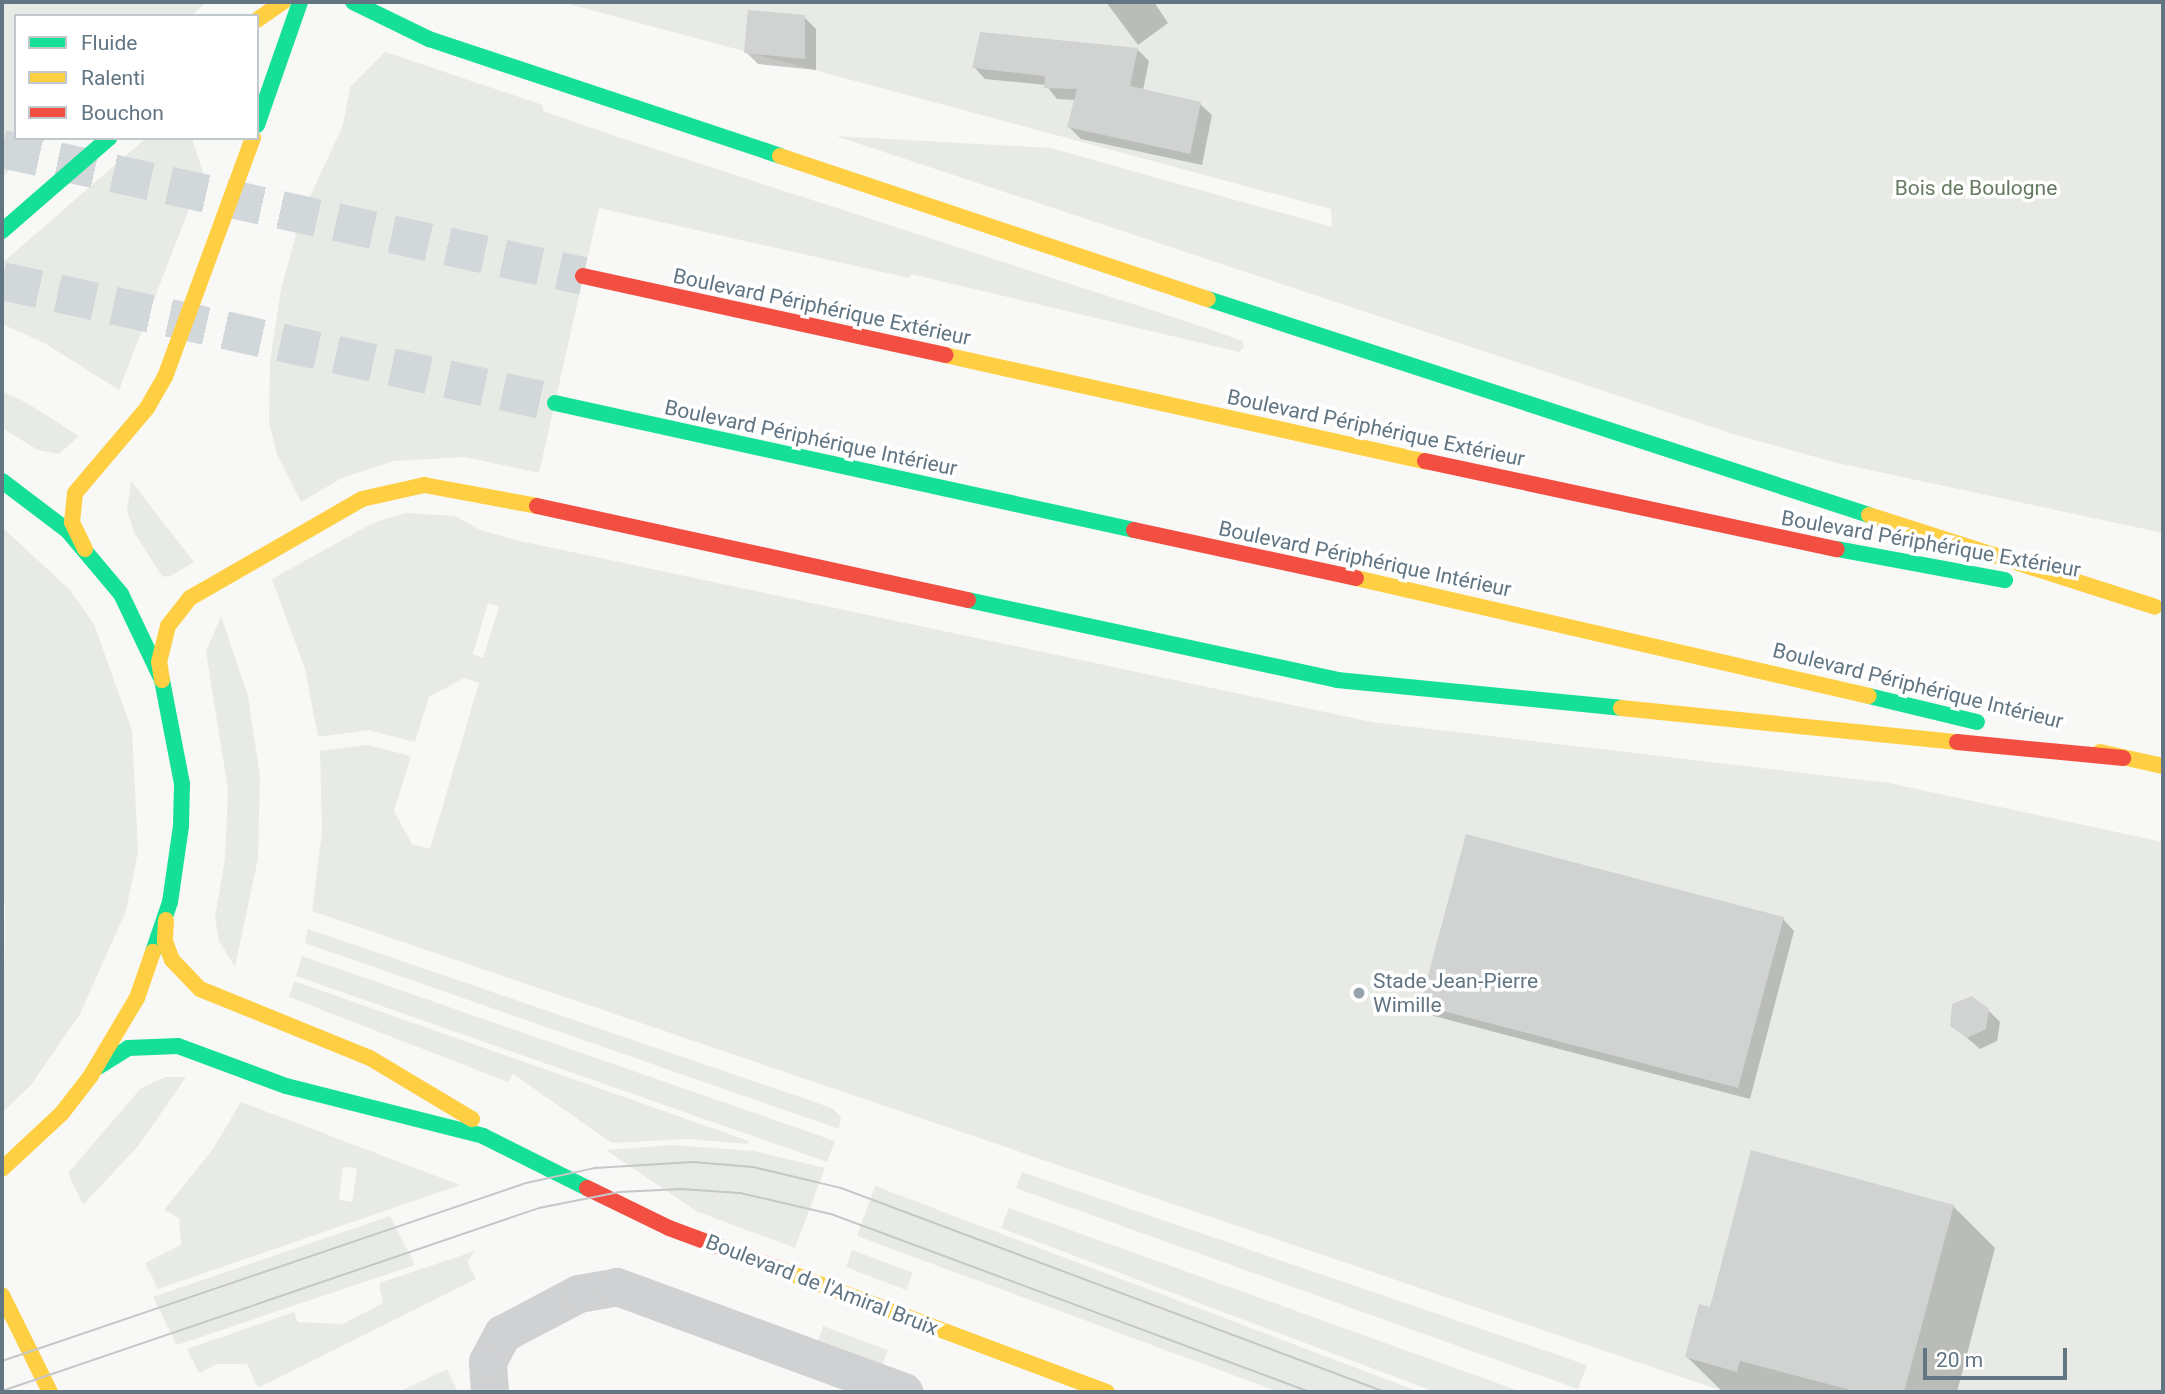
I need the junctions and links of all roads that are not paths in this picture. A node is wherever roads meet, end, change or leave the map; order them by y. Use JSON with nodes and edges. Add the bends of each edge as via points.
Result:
{"nodes":[{"id":1,"x":283,"y":2,"type":"edge"},
{"id":2,"x":300,"y":2,"type":"edge"},
{"id":3,"x":353,"y":2,"type":"edge"},
{"id":4,"x":259,"y":19,"type":"edge"},
{"id":5,"x":259,"y":119,"type":"edge"},
{"id":6,"x":107,"y":140,"type":"edge"},
{"id":7,"x":252,"y":140,"type":"edge"},
{"id":8,"x":2,"y":231,"type":"edge"},
{"id":9,"x":583,"y":276,"type":"tunnel mouth"},
{"id":10,"x":555,"y":403,"type":"tunnel mouth"},
{"id":11,"x":2,"y":481,"type":"edge"},
{"id":12,"x":85,"y":549,"type":"junction"},
{"id":13,"x":2159,"y":608,"type":"edge"},
{"id":14,"x":162,"y":680,"type":"junction"},
{"id":15,"x":2123,"y":758,"type":"junction"},
{"id":16,"x":2163,"y":766,"type":"edge"},
{"id":17,"x":166,"y":918,"type":"junction"},
{"id":18,"x":98,"y":1067,"type":"junction"},
{"id":19,"x":544,"y":1163,"type":"junction"},
{"id":20,"x":2,"y":1169,"type":"edge"},
{"id":21,"x":2,"y":1295,"type":"edge"},
{"id":22,"x":50,"y":1392,"type":"edge"},
{"id":23,"x":489,"y":1392,"type":"edge"},
{"id":24,"x":904,"y":1392,"type":"edge"},
{"id":25,"x":1107,"y":1392,"type":"edge"}],
"edges":[{"from":1,"to":4,"type":"main road"},
{"from":2,"to":5,"type":"main road"},
{"from":3,"to":13,"type":"main road","via":[[442,44],[1512,400]]},
{"from":6,"to":8,"type":"main road"},
{"from":7,"to":12,"type":"main road","via":[[165,377],[147,408],[75,493],[72,522]]},
{"from":9,"to":13,"type":"main road","name":"Boulevard Périphérique Extérieur","via":[[1791,541]]},
{"from":10,"to":15,"type":"main road","name":"Boulevard Périphérique Intérieur","via":[[1625,637]]},
{"from":11,"to":12,"type":"main road","via":[[48,512]]},
{"from":12,"to":14,"type":"main road","via":[[132,612]]},
{"from":14,"to":15,"type":"main road","via":[[159,662],[167,626],[190,598],[362,499],[424,485],[456,488],[1337,680]]},
{"from":14,"to":17,"type":"main road","via":[[181,784],[177,869]]},
{"from":15,"to":16,"type":"main road","name":"Boulevard Périphérique Intérieur"},
{"from":17,"to":18,"type":"main road","via":[[137,998]]},
{"from":17,"to":19,"type":"main road","name":"Boulevard de l'Amiral Bruix","via":[[165,941],[172,960],[185,979],[200,989],[307,1029],[370,1059]]},
{"from":18,"to":19,"type":"main road","name":"Boulevard de l'Amiral Bruix","via":[[128,1048],[178,1045],[286,1086],[483,1136]]},
{"from":18,"to":20,"type":"main road","via":[[62,1113]]},
{"from":19,"to":25,"type":"main road","name":"Boulevard de l'Amiral Bruix","via":[[669,1228]]},
{"from":21,"to":22,"type":"main road"},
{"from":23,"to":24,"type":"street","via":[[491,1352],[503,1334],[592,1289],[617,1287]]}]}
